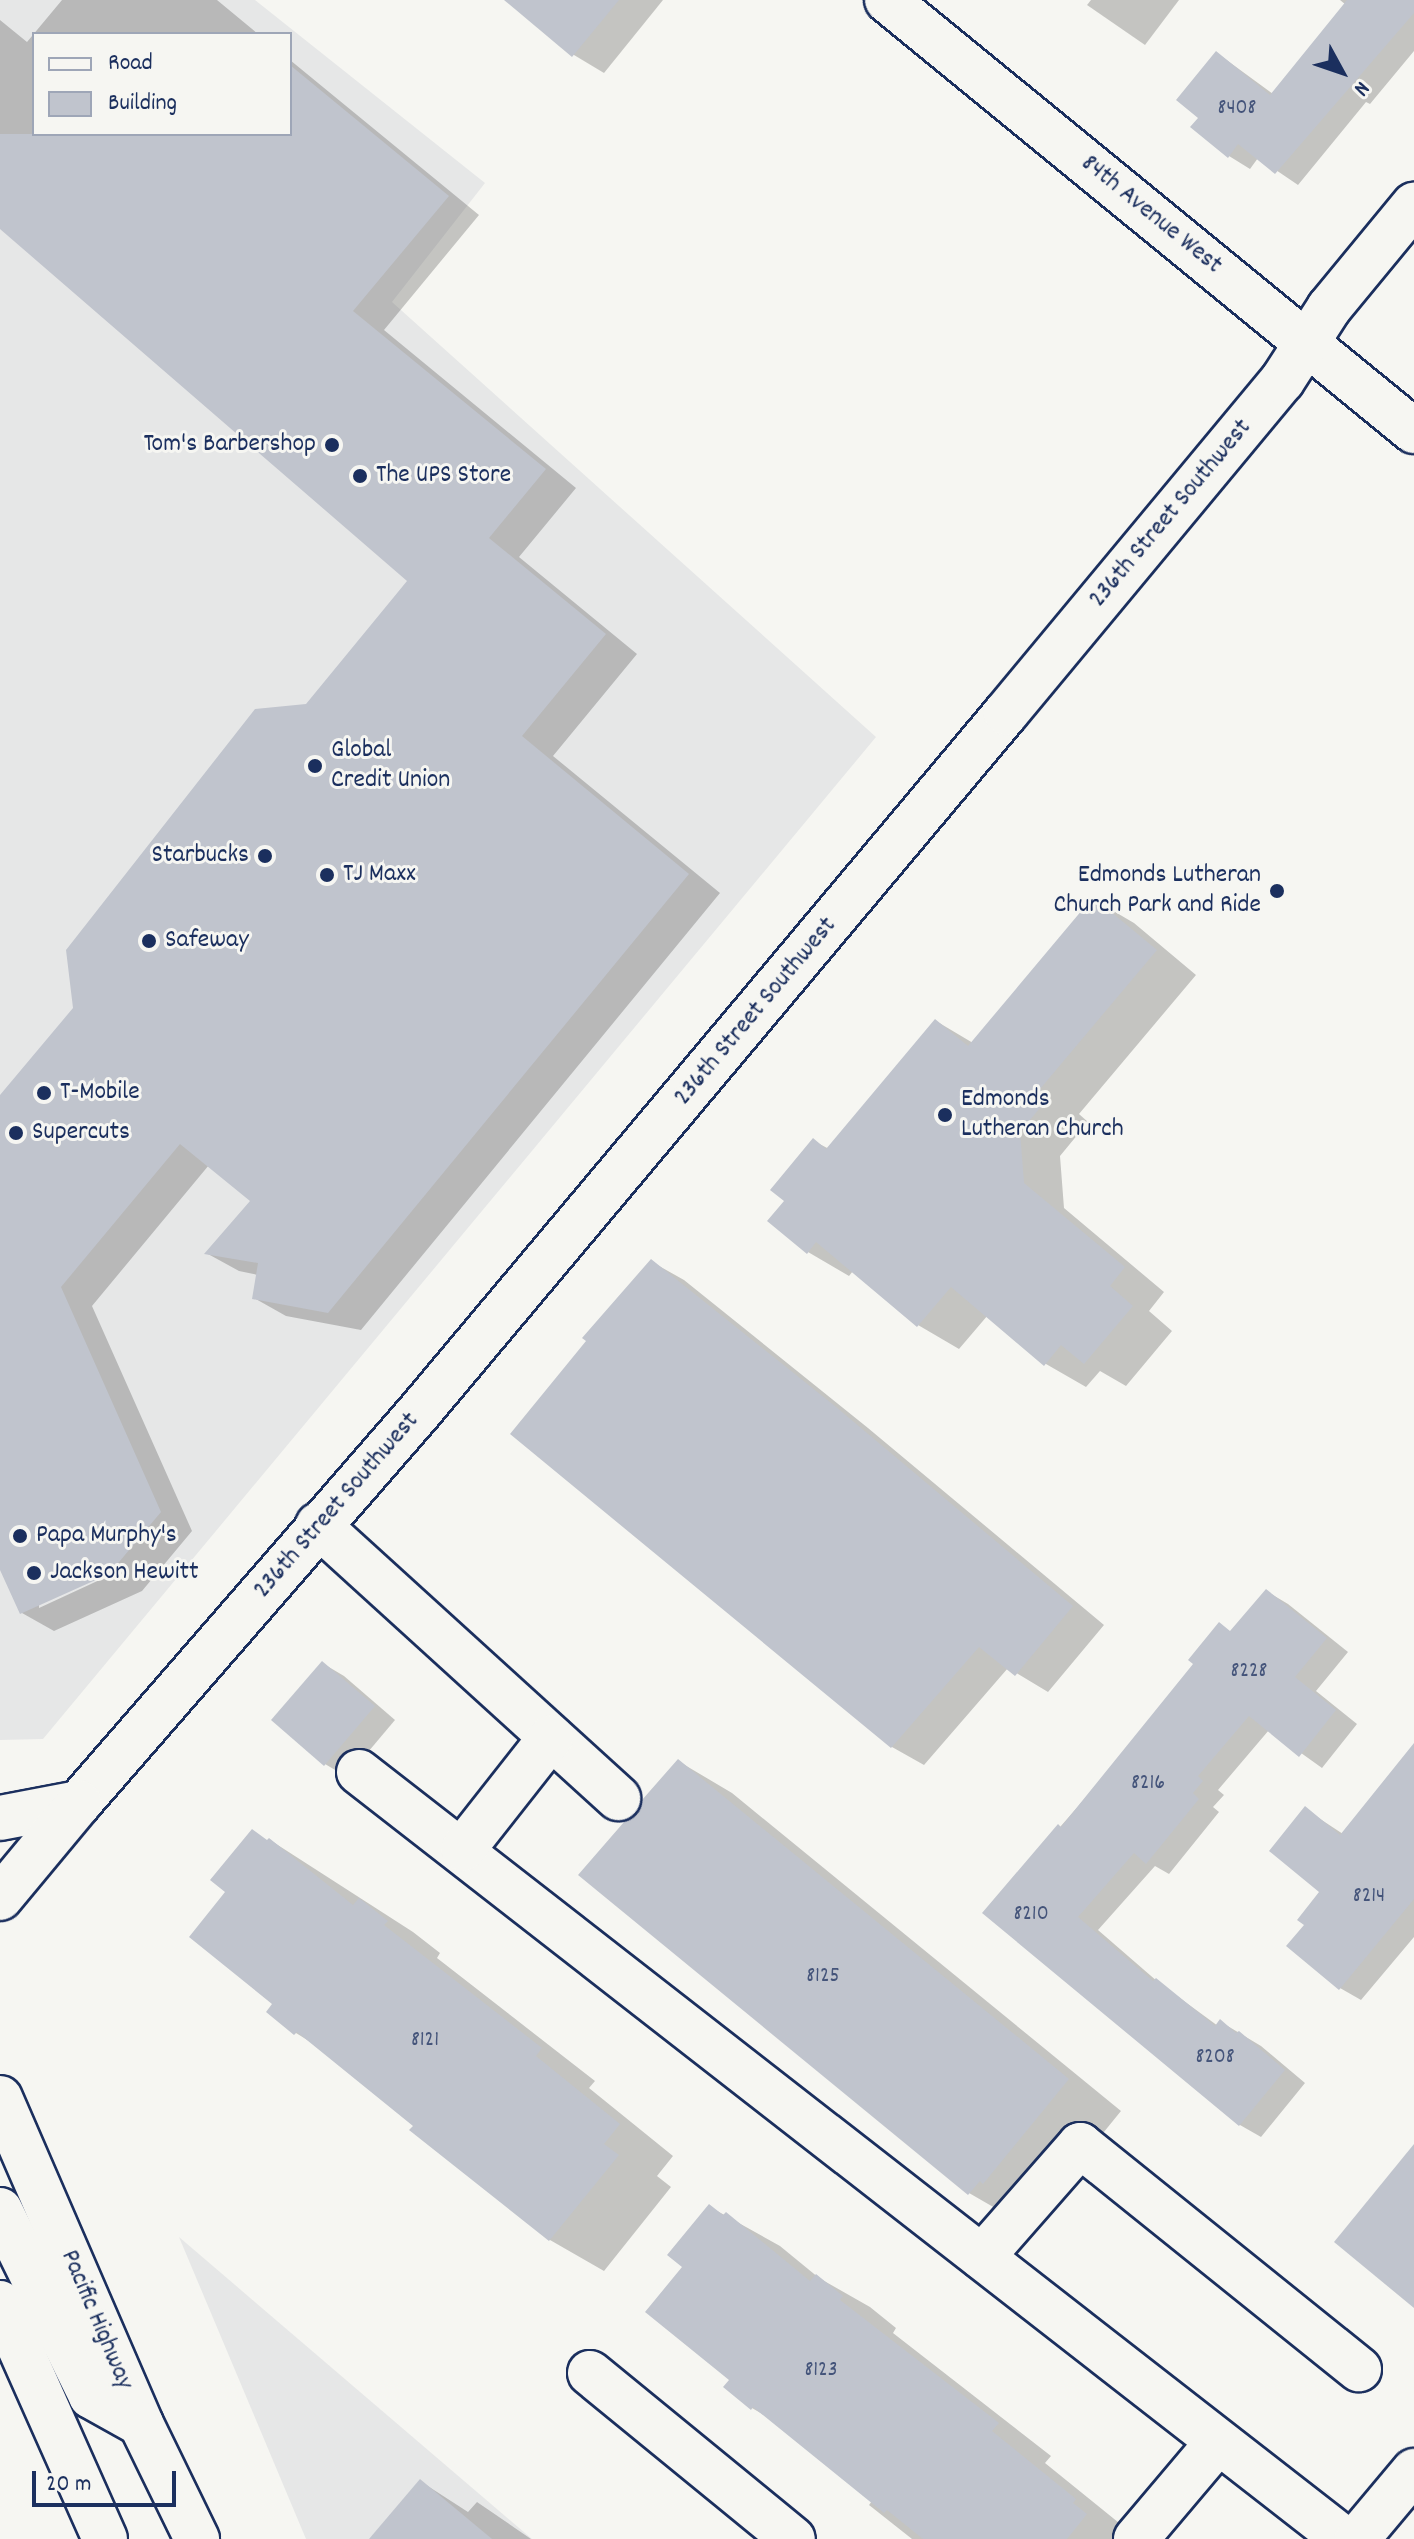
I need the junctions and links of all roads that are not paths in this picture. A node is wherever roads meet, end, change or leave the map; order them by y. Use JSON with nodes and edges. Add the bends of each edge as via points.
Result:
{"nodes":[{"id":1,"x":887,"y":0,"type":"edge"},
{"id":2,"x":1414,"y":205,"type":"edge"},
{"id":3,"x":1307,"y":343,"type":"junction"},
{"id":4,"x":1414,"y":431,"type":"edge"},
{"id":5,"x":318,"y":1525,"type":"junction"},
{"id":6,"x":551,"y":1737,"type":"junction"},
{"id":7,"x":359,"y":1772,"type":"dead end"},
{"id":8,"x":618,"y":1798,"type":"dead end"},
{"id":9,"x":79,"y":1803,"type":"junction"},
{"id":10,"x":0,"y":1818,"type":"edge"},
{"id":11,"x":463,"y":1849,"type":"junction"},
{"id":12,"x":0,"y":1898,"type":"edge"},
{"id":13,"x":0,"y":2098,"type":"edge"},
{"id":14,"x":0,"y":2210,"type":"edge"},
{"id":15,"x":982,"y":2257,"type":"junction"},
{"id":16,"x":0,"y":2303,"type":"edge"},
{"id":17,"x":1359,"y":2369,"type":"dead end"},
{"id":18,"x":590,"y":2373,"type":"dead end"},
{"id":19,"x":141,"y":2424,"type":"junction"},
{"id":20,"x":1218,"y":2442,"type":"junction"},
{"id":21,"x":1414,"y":2471,"type":"edge"},
{"id":22,"x":105,"y":2539,"type":"edge"},
{"id":23,"x":197,"y":2539,"type":"edge"},
{"id":24,"x":793,"y":2539,"type":"edge"},
{"id":25,"x":1136,"y":2539,"type":"edge"},
{"id":26,"x":1344,"y":2539,"type":"edge"},
{"id":27,"x":1357,"y":2539,"type":"edge"}],
"edges":[{"from":1,"to":3,"type":"main road","name":"84th Avenue West"},
{"from":2,"to":3,"type":"main road","name":"236th Street Southwest","via":[[1329,308]]},
{"from":3,"to":4,"type":"main road","name":"84th Avenue West"},
{"from":3,"to":5,"type":"main road","name":"236th Street Southwest","via":[[1282,381],[986,738]]},
{"from":5,"to":6,"type":"main road"},
{"from":5,"to":9,"type":"main road","name":"236th Street Southwest"},
{"from":6,"to":8,"type":"main road"},
{"from":6,"to":11,"type":"main road"},
{"from":7,"to":11,"type":"main road"},
{"from":9,"to":10,"type":"main road"},
{"from":9,"to":12,"type":"main road","name":"236th Street Southwest"},
{"from":11,"to":15,"type":"main road"},
{"from":13,"to":19,"type":"main road","name":"Pacific Highway"},
{"from":14,"to":19,"type":"main road","via":[[91,2396]]},
{"from":15,"to":17,"type":"main road","via":[[1080,2145]]},
{"from":15,"to":20,"type":"main road"},
{"from":16,"to":22,"type":"main road"},
{"from":18,"to":24,"type":"main road"},
{"from":19,"to":23,"type":"main road","name":"Pacific Highway"},
{"from":20,"to":25,"type":"main road"},
{"from":20,"to":26,"type":"main road"},
{"from":21,"to":27,"type":"main road"}]}
